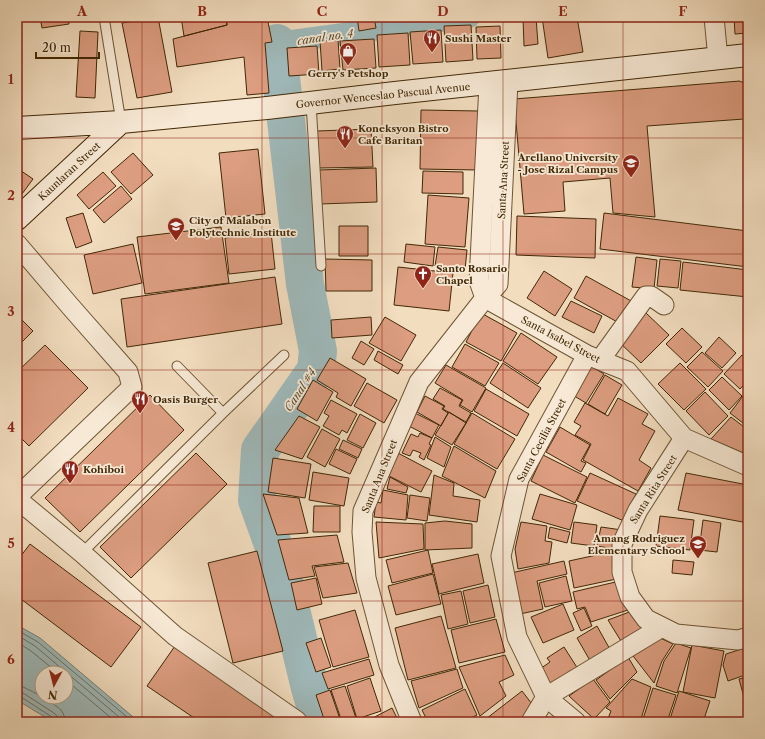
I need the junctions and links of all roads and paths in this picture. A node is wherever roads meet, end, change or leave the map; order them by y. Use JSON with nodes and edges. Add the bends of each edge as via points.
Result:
{"nodes":[{"id":1,"x":104,"y":17,"type":"edge"},
{"id":2,"x":714,"y":17,"type":"edge"},
{"id":3,"x":748,"y":55,"type":"edge"},
{"id":4,"x":718,"y":59,"type":"junction"},
{"id":5,"x":498,"y":83,"type":"junction"},
{"id":6,"x":311,"y":103,"type":"junction"},
{"id":7,"x":121,"y":122,"type":"junction"},
{"id":8,"x":17,"y":128,"type":"edge"},
{"id":9,"x":17,"y":219,"type":"edge"},
{"id":10,"x":17,"y":244,"type":"edge"},
{"id":11,"x":321,"y":266,"type":"dead end"},
{"id":12,"x":485,"y":298,"type":"junction"},
{"id":13,"x":664,"y":305,"type":"dead end"},
{"id":14,"x":284,"y":354,"type":"dead end"},
{"id":15,"x":594,"y":357,"type":"junction"},
{"id":16,"x":176,"y":366,"type":"dead end"},
{"id":17,"x":223,"y":413,"type":"junction"},
{"id":18,"x":684,"y":438,"type":"junction"},
{"id":19,"x":748,"y":466,"type":"edge"},
{"id":20,"x":17,"y":498,"type":"edge"},
{"id":21,"x":82,"y":553,"type":"junction"},
{"id":22,"x":662,"y":627,"type":"junction"},
{"id":23,"x":748,"y":637,"type":"edge"},
{"id":24,"x":546,"y":697,"type":"junction"},
{"id":25,"x":297,"y":721,"type":"edge"},
{"id":26,"x":412,"y":722,"type":"edge"},
{"id":27,"x":531,"y":722,"type":"edge"},
{"id":28,"x":576,"y":722,"type":"edge"}],
"edges":[{"from":1,"to":7,"type":"lane"},
{"from":2,"to":4,"type":"street"},
{"from":3,"to":4,"type":"main road","name":"Governor Wenceslao Pascual Avenue"},
{"from":4,"to":5,"type":"main road","name":"Governor Wenceslao Pascual Avenue"},
{"from":5,"to":6,"type":"main road","name":"Governor Wenceslao Pascual Avenue"},
{"from":5,"to":12,"type":"street","name":"Santa Ana Street","via":[[498,284]]},
{"from":6,"to":7,"type":"main road","name":"Governor Wenceslao Pascual Avenue"},
{"from":6,"to":11,"type":"lane"},
{"from":7,"to":8,"type":"main road","name":"Governor Wenceslao Pascual Avenue"},
{"from":7,"to":9,"type":"main road","name":"Kaunlaran Street"},
{"from":10,"to":20,"type":"street","via":[[128,372],[132,387]]},
{"from":12,"to":15,"type":"street","name":"Santa Isabel Street"},
{"from":12,"to":26,"type":"street","name":"Santa Ana Street","via":[[419,382],[363,511],[366,578],[389,664]]},
{"from":13,"to":15,"type":"street","name":"Santa Cecilia Street","via":[[651,296],[646,296]]},
{"from":14,"to":17,"type":"lane"},
{"from":15,"to":18,"type":"street","name":"Santa Isabel Street","via":[[627,371]]},
{"from":15,"to":24,"type":"street","name":"Santa Cecilia Street","via":[[519,479],[501,556],[517,637]]},
{"from":16,"to":17,"type":"lane"},
{"from":17,"to":21,"type":"lane"},
{"from":18,"to":19,"type":"street","name":"Santa Isabel Street"},
{"from":18,"to":22,"type":"street","name":"Santa Rita Street","via":[[638,510],[622,544],[622,572],[630,597],[646,619]]},
{"from":20,"to":21,"type":"street"},
{"from":21,"to":25,"type":"street","via":[[175,636]]},
{"from":22,"to":23,"type":"street","name":"Santa Rita Street","via":[[676,634],[738,640]]},
{"from":22,"to":24,"type":"street"},
{"from":24,"to":27,"type":"street"},
{"from":24,"to":28,"type":"street","name":"Santa Cecilia Street"}]}
